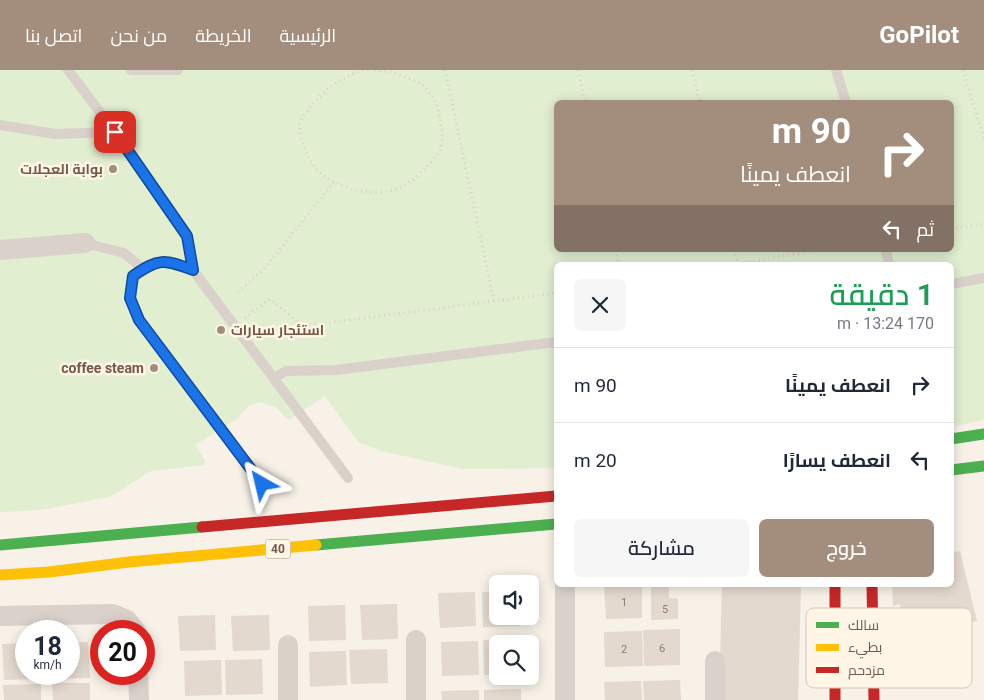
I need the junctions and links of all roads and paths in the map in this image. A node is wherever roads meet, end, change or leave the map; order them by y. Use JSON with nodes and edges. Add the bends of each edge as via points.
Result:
{"nodes":[{"id":1,"x":68,"y":70,"type":"edge"},
{"id":2,"x":131,"y":70,"type":"edge"},
{"id":3,"x":178,"y":70,"type":"edge"},
{"id":4,"x":363,"y":70,"type":"edge"},
{"id":5,"x":375,"y":70,"type":"edge"},
{"id":6,"x":445,"y":70,"type":"edge"},
{"id":7,"x":578,"y":70,"type":"edge"},
{"id":8,"x":692,"y":70,"type":"edge"},
{"id":9,"x":836,"y":70,"type":"edge"},
{"id":10,"x":963,"y":70,"type":"edge"},
{"id":11,"x":585,"y":100,"type":"edge"},
{"id":12,"x":700,"y":100,"type":"edge"},
{"id":13,"x":845,"y":100,"type":"edge"},
{"id":14,"x":0,"y":125,"type":"edge"},
{"id":15,"x":115,"y":132,"type":"junction"},
{"id":16,"x":984,"y":139,"type":"edge"},
{"id":17,"x":334,"y":182,"type":"junction"},
{"id":18,"x":984,"y":224,"type":"edge"},
{"id":19,"x":954,"y":229,"type":"edge"},
{"id":20,"x":86,"y":243,"type":"joint"},
{"id":21,"x":0,"y":250,"type":"edge"},
{"id":22,"x":805,"y":252,"type":"edge"},
{"id":23,"x":752,"y":262,"type":"edge"},
{"id":24,"x":144,"y":269,"type":"junction"},
{"id":25,"x":193,"y":270,"type":"junction"},
{"id":26,"x":984,"y":278,"type":"edge"},
{"id":27,"x":954,"y":283,"type":"edge"},
{"id":28,"x":238,"y":292,"type":"dead end"},
{"id":29,"x":554,"y":293,"type":"edge"},
{"id":30,"x":494,"y":302,"type":"junction"},
{"id":31,"x":235,"y":326,"type":"junction"},
{"id":32,"x":554,"y":342,"type":"edge"},
{"id":33,"x":274,"y":378,"type":"junction"},
{"id":34,"x":984,"y":434,"type":"edge"},
{"id":35,"x":954,"y":439,"type":"edge"},
{"id":36,"x":984,"y":466,"type":"edge"},
{"id":37,"x":954,"y":470,"type":"edge"},
{"id":38,"x":348,"y":478,"type":"dead end"},
{"id":39,"x":262,"y":484,"type":"dead end"},
{"id":40,"x":554,"y":496,"type":"edge"},
{"id":41,"x":554,"y":524,"type":"edge"},
{"id":42,"x":0,"y":545,"type":"edge"},
{"id":43,"x":0,"y":575,"type":"edge"},
{"id":44,"x":565,"y":587,"type":"edge"},
{"id":45,"x":835,"y":587,"type":"edge"},
{"id":46,"x":872,"y":587,"type":"edge"},
{"id":47,"x":835,"y":608,"type":"edge"},
{"id":48,"x":872,"y":608,"type":"edge"},
{"id":49,"x":0,"y":616,"type":"edge"},
{"id":50,"x":127,"y":620,"type":"edge"},
{"id":51,"x":416,"y":640,"type":"dead end"},
{"id":52,"x":288,"y":644,"type":"dead end"},
{"id":53,"x":716,"y":660,"type":"dead end"},
{"id":54,"x":138,"y":685,"type":"edge"},
{"id":55,"x":139,"y":700,"type":"edge"},
{"id":56,"x":288,"y":700,"type":"edge"},
{"id":57,"x":416,"y":700,"type":"edge"},
{"id":58,"x":565,"y":700,"type":"edge"},
{"id":59,"x":715,"y":700,"type":"edge"}],
"edges":[{"from":1,"to":15,"type":"lane"},
{"from":2,"to":3,"type":"lane"},
{"from":4,"to":17,"type":"path","via":[[331,85],[299,122],[310,164]]},
{"from":5,"to":17,"type":"path","via":[[390,72],[422,85],[436,101],[442,124],[441,148],[410,183],[387,192],[367,192]]},
{"from":6,"to":30,"type":"path"},
{"from":7,"to":11,"type":"path"},
{"from":8,"to":12,"type":"path"},
{"from":9,"to":13,"type":"lane"},
{"from":10,"to":16,"type":"path"},
{"from":14,"to":15,"type":"lane","via":[[55,134]]},
{"from":15,"to":25,"type":"lane","via":[[187,236]]},
{"from":17,"to":28,"type":"path","via":[[263,270]]},
{"from":18,"to":19,"type":"path"},
{"from":20,"to":21,"type":"street"},
{"from":20,"to":24,"type":"lane","via":[[124,254]]},
{"from":22,"to":23,"type":"path"},
{"from":24,"to":25,"type":"lane","via":[[169,261]]},
{"from":24,"to":39,"type":"lane","via":[[133,276],[130,298],[139,320]]},
{"from":25,"to":31,"type":"lane"},
{"from":26,"to":27,"type":"lane"},
{"from":29,"to":30,"type":"path"},
{"from":30,"to":31,"type":"path","via":[[300,324],[270,299]]},
{"from":31,"to":33,"type":"lane"},
{"from":32,"to":33,"type":"lane","via":[[336,370],[286,371]]},
{"from":33,"to":38,"type":"lane"},
{"from":34,"to":35,"type":"main road"},
{"from":36,"to":37,"type":"main road"},
{"from":40,"to":42,"type":"main road","number":"40"},
{"from":41,"to":43,"type":"main road","number":"40"},
{"from":44,"to":58,"type":"street"},
{"from":45,"to":47,"type":"main road"},
{"from":46,"to":48,"type":"main road"},
{"from":49,"to":50,"type":"street","via":[[113,614]]},
{"from":51,"to":57,"type":"street"},
{"from":52,"to":56,"type":"street"},
{"from":53,"to":59,"type":"street"},
{"from":54,"to":55,"type":"street"}]}
